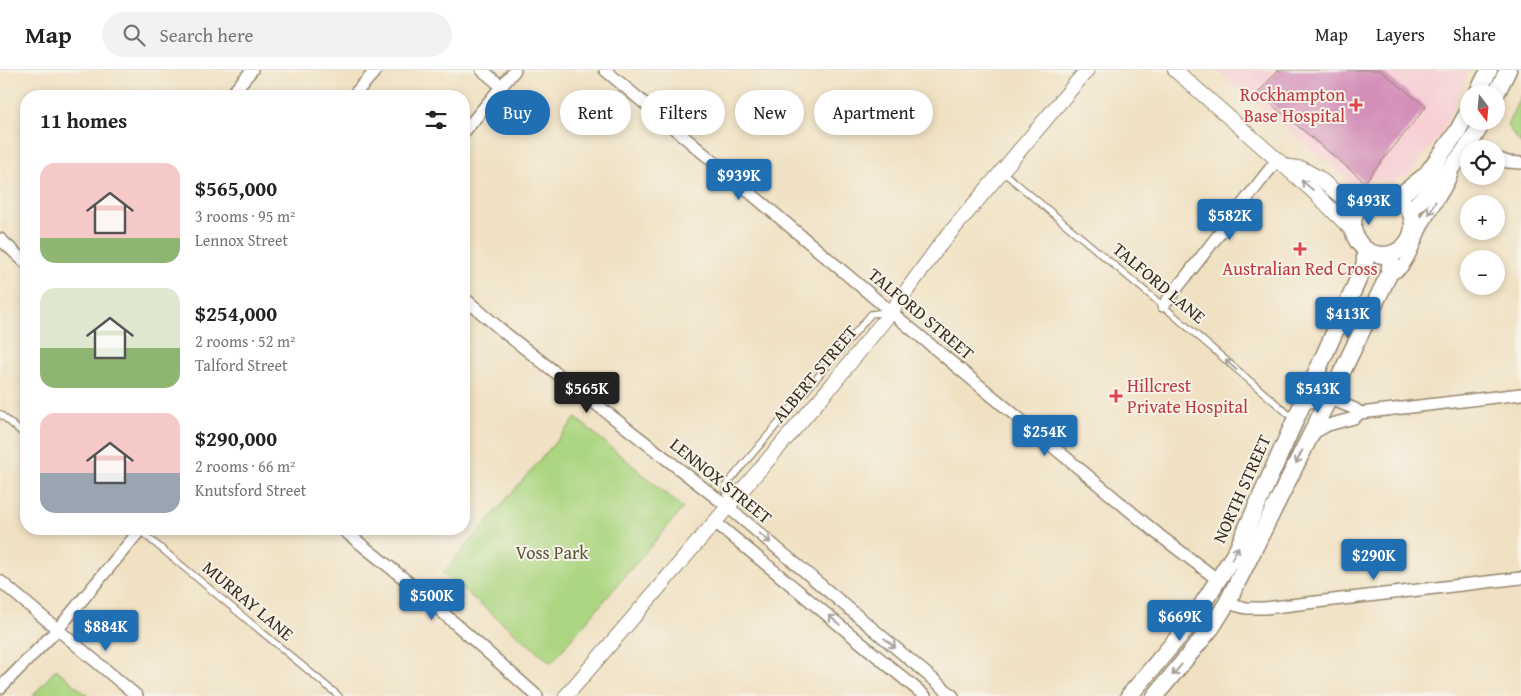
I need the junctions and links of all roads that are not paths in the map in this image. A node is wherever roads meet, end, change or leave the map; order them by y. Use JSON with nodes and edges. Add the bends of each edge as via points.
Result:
{"nodes":[{"id":1,"x":252,"y":70,"type":"edge"},
{"id":2,"x":376,"y":70,"type":"edge"},
{"id":3,"x":482,"y":70,"type":"edge"},
{"id":4,"x":515,"y":70,"type":"edge"},
{"id":5,"x":605,"y":70,"type":"edge"},
{"id":6,"x":1087,"y":70,"type":"edge"},
{"id":7,"x":1174,"y":70,"type":"edge"},
{"id":8,"x":1482,"y":70,"type":"edge"},
{"id":9,"x":1489,"y":70,"type":"edge"},
{"id":10,"x":1508,"y":70,"type":"edge"},
{"id":11,"x":1479,"y":85,"type":"edge"},
{"id":12,"x":1482,"y":85,"type":"edge"},
{"id":13,"x":1500,"y":85,"type":"edge"},
{"id":14,"x":500,"y":86,"type":"junction"},
{"id":15,"x":235,"y":90,"type":"edge"},
{"id":16,"x":359,"y":90,"type":"edge"},
{"id":17,"x":470,"y":124,"type":"edge"},
{"id":18,"x":1460,"y":126,"type":"edge"},
{"id":19,"x":1457,"y":132,"type":"junction"},
{"id":20,"x":1469,"y":140,"type":"edge"},
{"id":21,"x":1460,"y":160,"type":"edge"},
{"id":22,"x":1505,"y":161,"type":"edge"},
{"id":23,"x":1280,"y":163,"type":"junction"},
{"id":24,"x":1521,"y":163,"type":"edge"},
{"id":25,"x":1455,"y":165,"type":"junction"},
{"id":26,"x":1002,"y":171,"type":"junction"},
{"id":27,"x":1397,"y":198,"type":"junction"},
{"id":28,"x":1362,"y":204,"type":"junction"},
{"id":29,"x":1410,"y":210,"type":"junction"},
{"id":30,"x":1353,"y":231,"type":"junction"},
{"id":31,"x":0,"y":239,"type":"edge"},
{"id":32,"x":1365,"y":250,"type":"junction"},
{"id":33,"x":1392,"y":254,"type":"junction"},
{"id":34,"x":20,"y":257,"type":"edge"},
{"id":35,"x":1389,"y":274,"type":"junction"},
{"id":36,"x":470,"y":303,"type":"edge"},
{"id":37,"x":1163,"y":306,"type":"junction"},
{"id":38,"x":891,"y":312,"type":"junction"},
{"id":39,"x":1521,"y":394,"type":"edge"},
{"id":40,"x":1328,"y":398,"type":"junction"},
{"id":41,"x":1302,"y":404,"type":"junction"},
{"id":42,"x":1360,"y":413,"type":"junction"},
{"id":43,"x":0,"y":414,"type":"edge"},
{"id":44,"x":1295,"y":420,"type":"junction"},
{"id":45,"x":20,"y":431,"type":"edge"},
{"id":46,"x":1309,"y":436,"type":"junction"},
{"id":47,"x":728,"y":507,"type":"junction"},
{"id":48,"x":716,"y":522,"type":"junction"},
{"id":49,"x":134,"y":535,"type":"edge"},
{"id":50,"x":146,"y":535,"type":"edge"},
{"id":51,"x":349,"y":535,"type":"edge"},
{"id":52,"x":1521,"y":578,"type":"edge"},
{"id":53,"x":1218,"y":580,"type":"junction"},
{"id":54,"x":0,"y":581,"type":"edge"},
{"id":55,"x":1227,"y":603,"type":"junction"},
{"id":56,"x":1200,"y":610,"type":"junction"},
{"id":57,"x":58,"y":629,"type":"junction"},
{"id":58,"x":0,"y":688,"type":"edge"},
{"id":59,"x":137,"y":696,"type":"edge"},
{"id":60,"x":339,"y":696,"type":"edge"},
{"id":61,"x":537,"y":696,"type":"edge"},
{"id":62,"x":566,"y":696,"type":"edge"},
{"id":63,"x":926,"y":696,"type":"edge"},
{"id":64,"x":953,"y":696,"type":"edge"},
{"id":65,"x":1129,"y":696,"type":"edge"},
{"id":66,"x":1155,"y":696,"type":"edge"}],
"edges":[{"from":1,"to":15,"type":"street"},
{"from":2,"to":16,"type":"street"},
{"from":3,"to":14,"type":"street"},
{"from":4,"to":14,"type":"street"},
{"from":5,"to":38,"type":"street","name":"TALFORD STREET"},
{"from":6,"to":26,"type":"street","name":"ALBERT STREET"},
{"from":7,"to":23,"type":"street"},
{"from":8,"to":11,"type":"lane"},
{"from":9,"to":12,"type":"main road"},
{"from":10,"to":13,"type":"main road"},
{"from":14,"to":17,"type":"street"},
{"from":18,"to":19,"type":"main road"},
{"from":19,"to":20,"type":"main road"},
{"from":19,"to":27,"type":"main road","via":[[1426,175]]},
{"from":21,"to":25,"type":"main road","name":"NORTH STREET"},
{"from":22,"to":24,"type":"street"},
{"from":23,"to":28,"type":"street","via":[[1302,169],[1339,195]]},
{"from":30,"to":23,"type":"street","one_way":true},
{"from":23,"to":37,"type":"street"},
{"from":25,"to":29,"type":"main road","name":"NORTH STREET"},
{"from":25,"to":35,"type":"street","name":"NORTH STREET","one_way":true,"via":[[1404,265]]},
{"from":26,"to":37,"type":"lane","name":"TALFORD LANE"},
{"from":26,"to":38,"type":"street","name":"ALBERT STREET"},
{"from":27,"to":28,"type":"main road","via":[[1380,195]]},
{"from":27,"to":29,"type":"main road"},
{"from":28,"to":30,"type":"main road","via":[[1353,221]]},
{"from":29,"to":33,"type":"main road","via":[[1413,233],[1402,250]]},
{"from":30,"to":32,"type":"main road"},
{"from":31,"to":34,"type":"street"},
{"from":32,"to":33,"type":"main road","via":[[1377,255]]},
{"from":32,"to":41,"type":"main road","name":"NORTH STREET","via":[[1365,264]]},
{"from":33,"to":35,"type":"main road","name":"NORTH STREET"},
{"from":35,"to":40,"type":"main road","name":"NORTH STREET"},
{"from":36,"to":47,"type":"street","name":"LENNOX STREET"},
{"from":44,"to":37,"type":"lane","name":"TALFORD LANE","one_way":true},
{"from":38,"to":47,"type":"street","name":"ALBERT STREET"},
{"from":38,"to":53,"type":"street","name":"TALFORD STREET","via":[[1159,535]]},
{"from":39,"to":42,"type":"street"},
{"from":40,"to":41,"type":"street"},
{"from":40,"to":42,"type":"street"},
{"from":40,"to":46,"type":"main road","name":"NORTH STREET"},
{"from":41,"to":44,"type":"main road","name":"NORTH STREET"},
{"from":42,"to":46,"type":"street"},
{"from":43,"to":45,"type":"lane"},
{"from":53,"to":44,"type":"main road","name":"NORTH STREET","one_way":true,"via":[[1237,550]]},
{"from":46,"to":55,"type":"main road","name":"NORTH STREET","one_way":true},
{"from":47,"to":48,"type":"street","name":"ALBERT STREET"},
{"from":47,"to":64,"type":"street","name":"LENNOX STREET","one_way":true},
{"from":48,"to":62,"type":"street","name":"ALBERT STREET"},
{"from":63,"to":48,"type":"street","name":"LENNOX STREET","one_way":true},
{"from":49,"to":57,"type":"street"},
{"from":50,"to":60,"type":"lane","name":"MURRAY LANE"},
{"from":51,"to":61,"type":"street"},
{"from":52,"to":55,"type":"street","via":[[1265,608]]},
{"from":53,"to":56,"type":"main road","name":"NORTH STREET"},
{"from":54,"to":57,"type":"street"},
{"from":55,"to":56,"type":"street","via":[[1215,603]]},
{"from":55,"to":66,"type":"main road","name":"NORTH STREET","one_way":true,"via":[[1212,627]]},
{"from":56,"to":65,"type":"main road","name":"NORTH STREET"},
{"from":57,"to":58,"type":"street"},
{"from":57,"to":59,"type":"street"}]}
